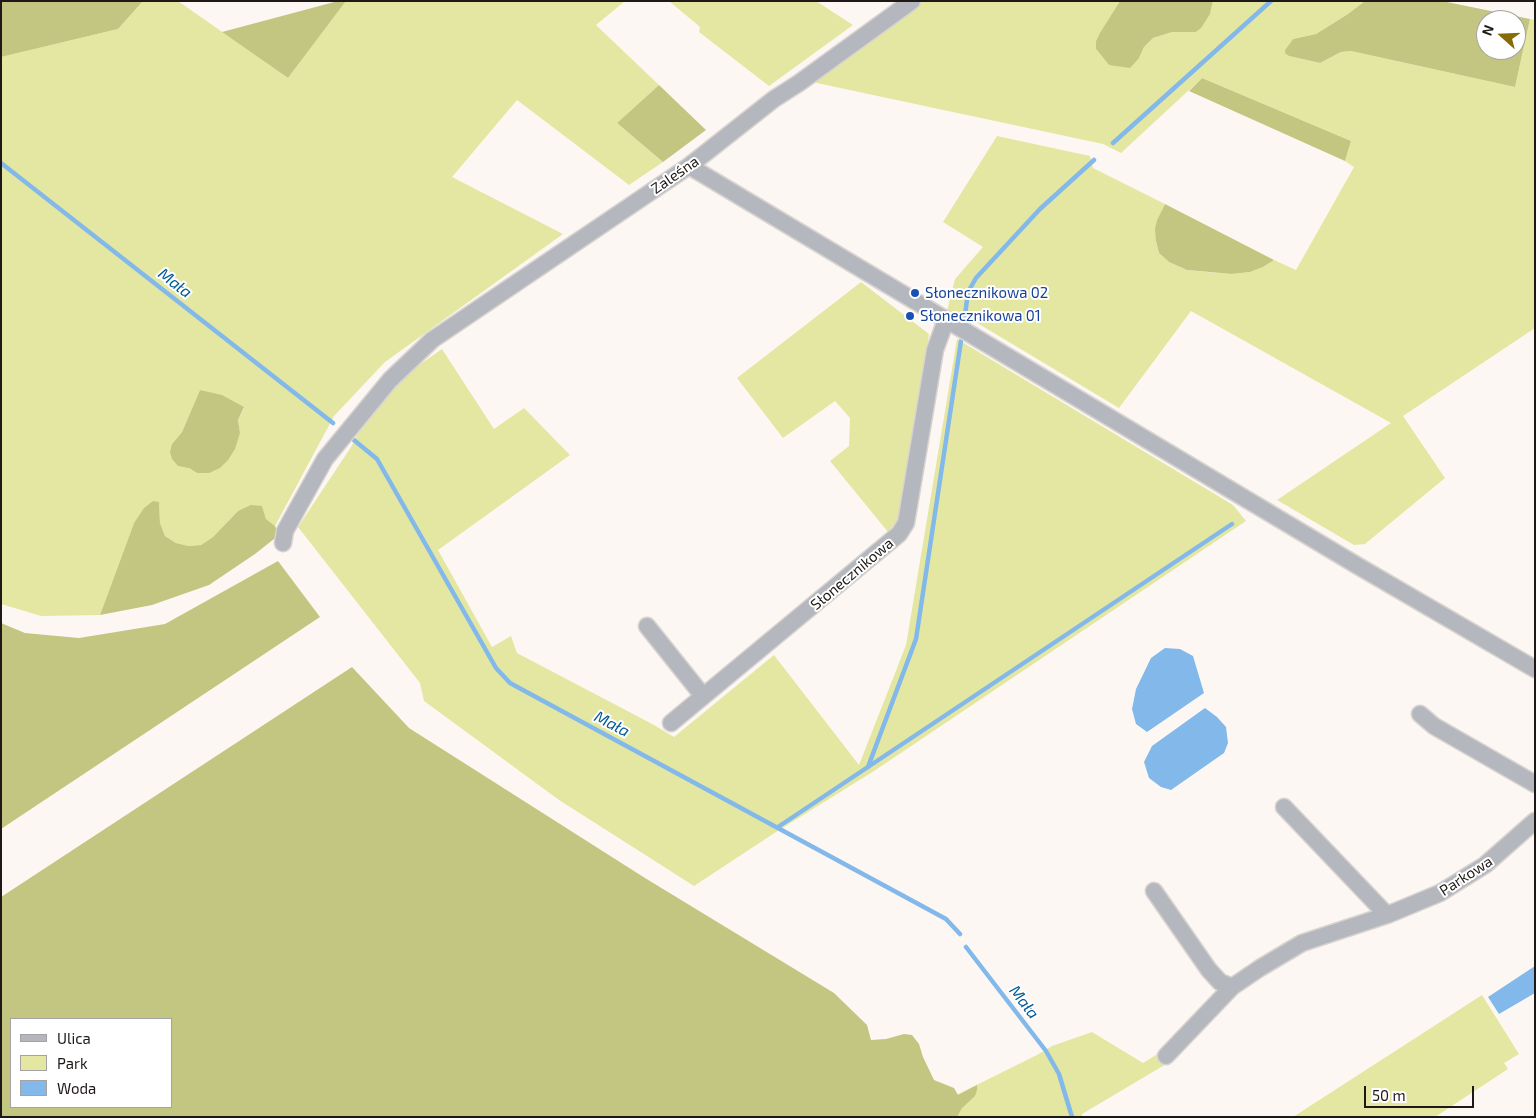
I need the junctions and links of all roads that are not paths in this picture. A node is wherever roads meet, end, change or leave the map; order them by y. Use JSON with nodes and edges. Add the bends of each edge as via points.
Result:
{"nodes":[{"id":1,"x":912,"y":1,"type":"edge"},
{"id":2,"x":689,"y":166,"type":"junction"},
{"id":3,"x":946,"y":320,"type":"junction"},
{"id":4,"x":283,"y":543,"type":"dead end"},
{"id":5,"x":647,"y":626,"type":"dead end"},
{"id":6,"x":1535,"y":669,"type":"edge"},
{"id":7,"x":703,"y":696,"type":"junction"},
{"id":8,"x":1420,"y":714,"type":"dead end"},
{"id":9,"x":671,"y":723,"type":"dead end"},
{"id":10,"x":1535,"y":784,"type":"edge"},
{"id":11,"x":1284,"y":807,"type":"dead end"},
{"id":12,"x":1535,"y":821,"type":"edge"},
{"id":13,"x":1154,"y":891,"type":"dead end"},
{"id":14,"x":1387,"y":915,"type":"junction"},
{"id":15,"x":1232,"y":987,"type":"junction"},
{"id":16,"x":1166,"y":1056,"type":"dead end"}],
"edges":[{"from":1,"to":2,"type":"street","name":"Zaleśna","via":[[774,99]]},
{"from":2,"to":3,"type":"street"},
{"from":2,"to":4,"type":"street","name":"Zaleśna","via":[[432,340],[390,380],[325,459],[286,531]]},
{"from":3,"to":6,"type":"street"},
{"from":3,"to":7,"type":"street","name":"Słonecznikowa","via":[[935,350],[906,523],[900,534]]},
{"from":5,"to":7,"type":"street"},
{"from":7,"to":9,"type":"street","name":"Słonecznikowa"},
{"from":8,"to":10,"type":"street","via":[[1434,726]]},
{"from":11,"to":14,"type":"street"},
{"from":12,"to":14,"type":"street","name":"Parkowa","via":[[1466,879],[1426,900]]},
{"from":13,"to":15,"type":"street","via":[[1214,976]]},
{"from":14,"to":15,"type":"street","name":"Parkowa","via":[[1302,943]]},
{"from":15,"to":16,"type":"street","name":"Parkowa"}]}
